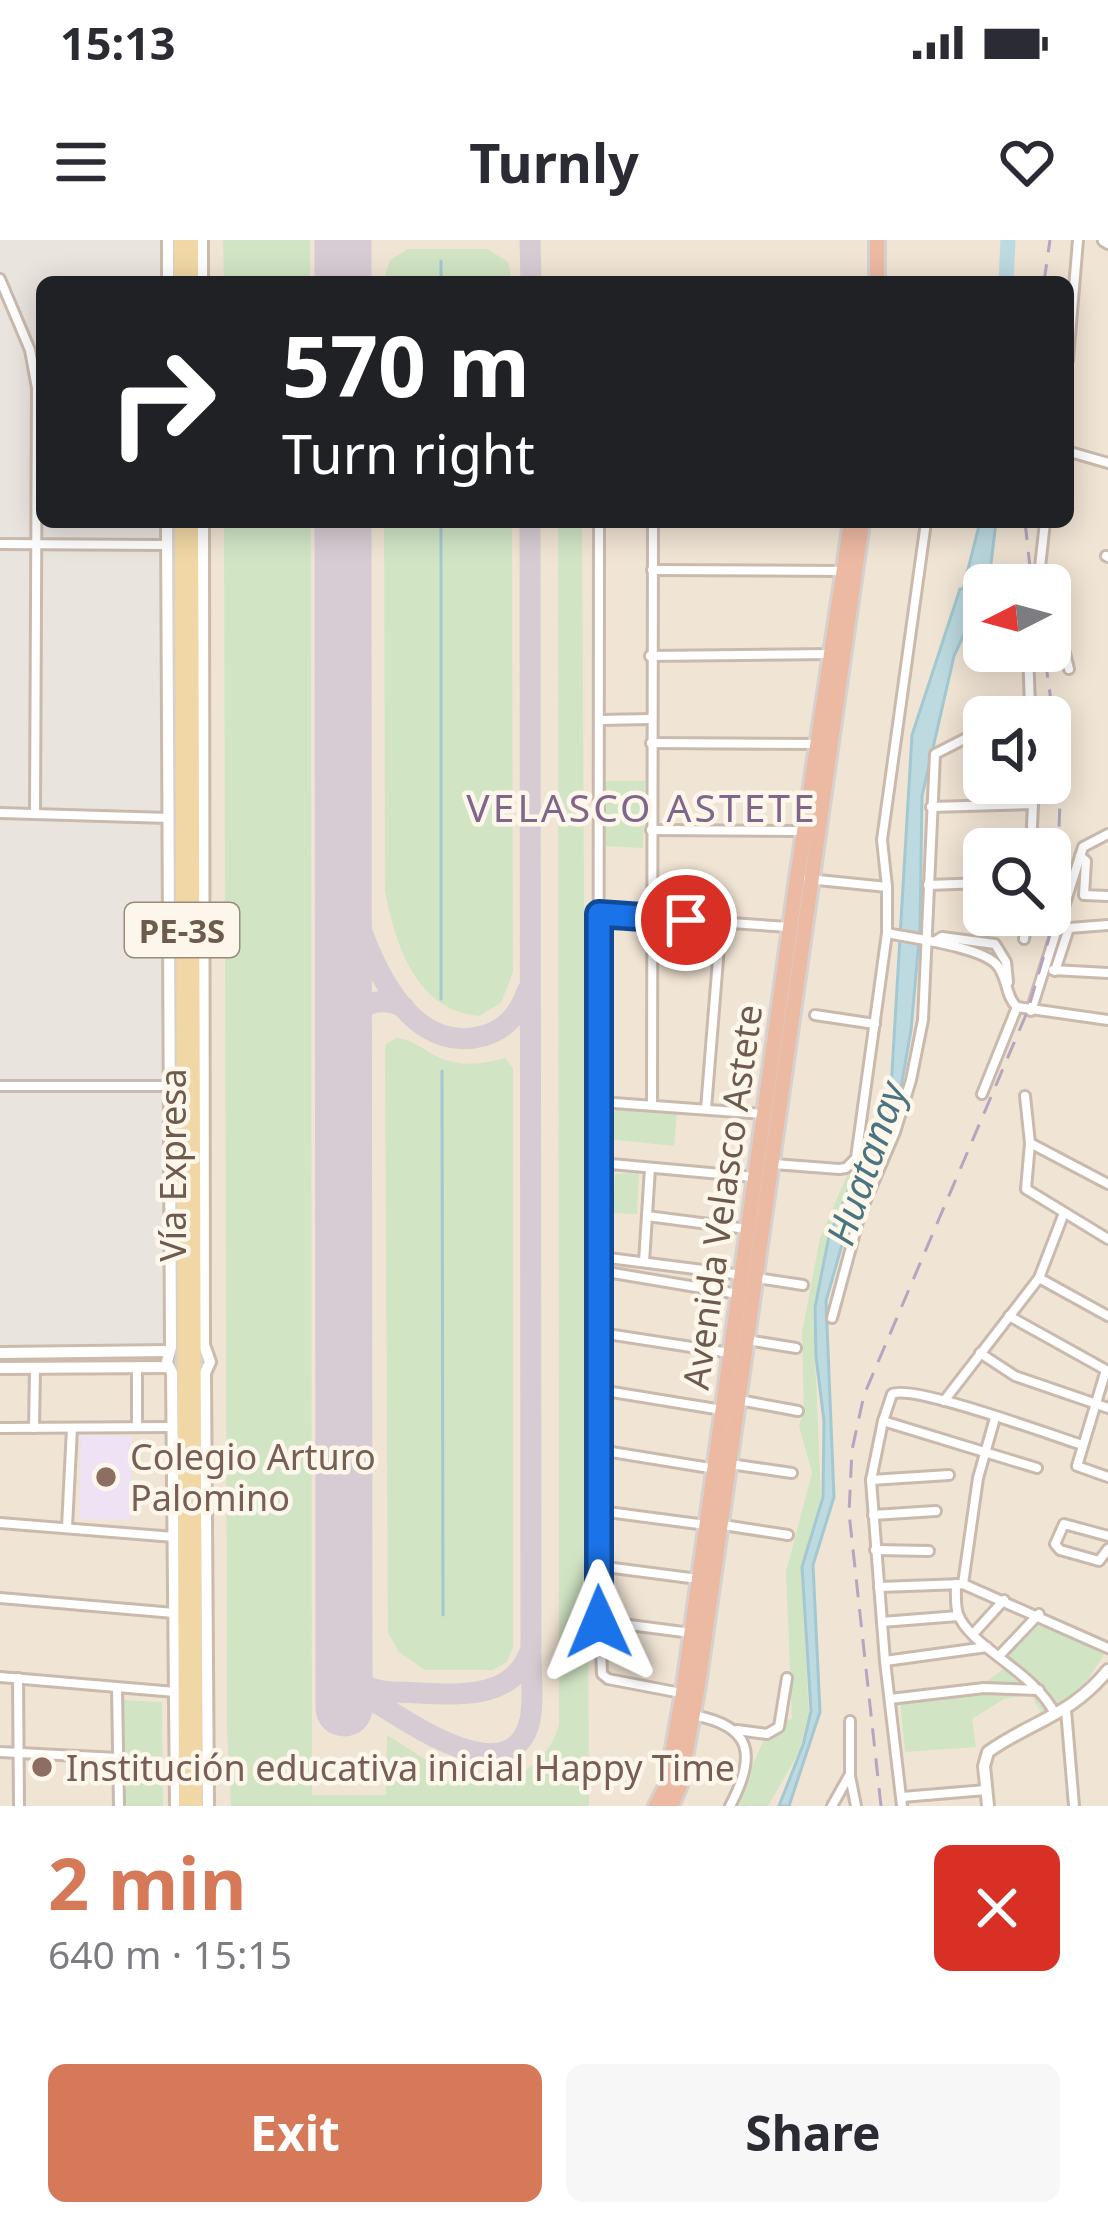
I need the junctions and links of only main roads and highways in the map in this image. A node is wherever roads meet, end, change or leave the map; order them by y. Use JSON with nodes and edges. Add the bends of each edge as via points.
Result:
{"nodes":[{"id":1,"x":168,"y":240,"type":"edge"},
{"id":2,"x":180,"y":240,"type":"edge"},
{"id":3,"x":192,"y":240,"type":"edge"},
{"id":4,"x":202,"y":240,"type":"edge"},
{"id":5,"x":877,"y":240,"type":"edge"},
{"id":6,"x":168,"y":276,"type":"edge"},
{"id":7,"x":180,"y":276,"type":"edge"},
{"id":8,"x":192,"y":276,"type":"edge"},
{"id":9,"x":202,"y":276,"type":"edge"},
{"id":10,"x":877,"y":276,"type":"edge"},
{"id":11,"x":167,"y":528,"type":"edge"},
{"id":12,"x":181,"y":528,"type":"edge"},
{"id":13,"x":192,"y":528,"type":"edge"},
{"id":14,"x":203,"y":528,"type":"edge"},
{"id":15,"x":850,"y":528,"type":"edge"},
{"id":16,"x":861,"y":528,"type":"edge"},
{"id":17,"x":824,"y":744,"type":"junction"},
{"id":18,"x":804,"y":879,"type":"junction"},
{"id":19,"x":188,"y":997,"type":"junction"},
{"id":20,"x":205,"y":1027,"type":"junction"},
{"id":21,"x":172,"y":1028,"type":"junction"},
{"id":22,"x":771,"y":1115,"type":"junction"},
{"id":23,"x":205,"y":1116,"type":"junction"},
{"id":24,"x":172,"y":1117,"type":"junction"},
{"id":25,"x":188,"y":1143,"type":"junction"},
{"id":26,"x":748,"y":1277,"type":"junction"},
{"id":27,"x":184,"y":1344,"type":"junction"},
{"id":28,"x":0,"y":1353,"type":"edge"},
{"id":29,"x":21,"y":1353,"type":"junction"},
{"id":30,"x":0,"y":1368,"type":"edge"},
{"id":31,"x":21,"y":1369,"type":"junction"},
{"id":32,"x":184,"y":1375,"type":"junction"},
{"id":33,"x":724,"y":1468,"type":"junction"},
{"id":34,"x":713,"y":1525,"type":"junction"},
{"id":35,"x":1108,"y":1670,"type":"edge"},
{"id":36,"x":689,"y":1694,"type":"junction"},
{"id":37,"x":187,"y":1800,"type":"edge"},
{"id":38,"x":208,"y":1806,"type":"edge"},
{"id":39,"x":656,"y":1806,"type":"edge"},
{"id":40,"x":671,"y":1806,"type":"edge"},
{"id":41,"x":988,"y":1806,"type":"edge"}],
"edges":[{"from":1,"to":6,"type":"main road"},
{"from":2,"to":7,"type":"main road"},
{"from":3,"to":8,"type":"main road"},
{"from":4,"to":9,"type":"main road"},
{"from":5,"to":10,"type":"highway"},
{"from":11,"to":21,"type":"main road","name":"Vía Expresa","number":"PE-3S"},
{"from":12,"to":19,"type":"main road","name":"Vía Expresa","number":"PE-3S"},
{"from":13,"to":19,"type":"main road","name":"Vía Expresa","number":"PE-3S"},
{"from":14,"to":20,"type":"main road","name":"Vía Expresa","number":"PE-3S"},
{"from":15,"to":17,"type":"highway","name":"Avenida Velasco Astete"},
{"from":16,"to":17,"type":"highway","name":"Avenida Velasco Astete"},
{"from":17,"to":18,"type":"highway","name":"Avenida Velasco Astete"},
{"from":17,"to":18,"type":"highway","name":"Avenida Velasco Astete","via":[[804,832]]},
{"from":18,"to":22,"type":"highway","name":"Avenida Velasco Astete"},
{"from":18,"to":22,"type":"highway","name":"Avenida Velasco Astete","via":[[790,928]]},
{"from":19,"to":20,"type":"main road"},
{"from":19,"to":21,"type":"main road"},
{"from":19,"to":25,"type":"main road","name":"Vía Expresa","number":"PE-3S"},
{"from":20,"to":23,"type":"main road","name":"Vía Expresa","number":"PE-3S"},
{"from":21,"to":24,"type":"main road","name":"Vía Expresa","number":"PE-3S"},
{"from":22,"to":26,"type":"highway","name":"Avenida Velasco Astete","via":[[755,1177]]},
{"from":22,"to":26,"type":"highway","name":"Avenida Velasco Astete","via":[[772,1164]]},
{"from":23,"to":25,"type":"main road"},
{"from":23,"to":27,"type":"main road","name":"Vía Expresa","number":"PE-3S"},
{"from":24,"to":25,"type":"main road"},
{"from":24,"to":27,"type":"main road","name":"Vía Expresa","number":"PE-3S"},
{"from":25,"to":27,"type":"main road","name":"Vía Expresa","number":"PE-3S"},
{"from":26,"to":33,"type":"highway","name":"Avenida Velasco Astete","via":[[747,1340]]},
{"from":26,"to":33,"type":"highway","name":"Avenida Velasco Astete","via":[[738,1294],[722,1410]]},
{"from":27,"to":29,"type":"main road"},
{"from":27,"to":32,"type":"main road","name":"Vía Expresa","number":"PE-3S"},
{"from":27,"to":32,"type":"main road","via":[[210,1356]]},
{"from":28,"to":29,"type":"main road"},
{"from":29,"to":31,"type":"main road"},
{"from":30,"to":31,"type":"main road"},
{"from":31,"to":32,"type":"main road","via":[[137,1367]]},
{"from":32,"to":37,"type":"main road","name":"Vía Expresa","number":"PE-3S"},
{"from":32,"to":37,"type":"main road","name":"Vía Expresa","number":"PE-3S","via":[[172,1427],[175,1692]]},
{"from":32,"to":38,"type":"main road","name":"Vía Expresa","number":"PE-3S"},
{"from":33,"to":34,"type":"highway","name":"Avenida Velasco Astete"},
{"from":34,"to":36,"type":"highway","name":"Avenida Velasco Astete"},
{"from":34,"to":36,"type":"highway","name":"Avenida Velasco Astete","via":[[698,1580]]},
{"from":35,"to":41,"type":"main road","via":[[1061,1713],[988,1752]]},
{"from":36,"to":39,"type":"highway","name":"Avenida Velasco Astete"},
{"from":36,"to":40,"type":"highway","name":"Avenida Velasco Astete","via":[[692,1715]]}]}
